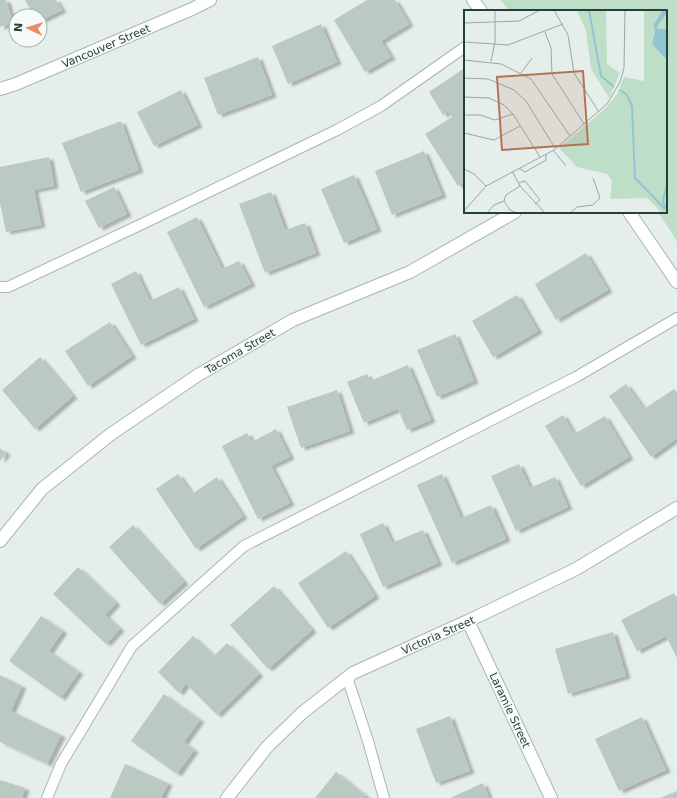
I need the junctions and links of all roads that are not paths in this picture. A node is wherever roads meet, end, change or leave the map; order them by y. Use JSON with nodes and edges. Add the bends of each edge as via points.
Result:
{"nodes":[{"id":1,"x":210,"y":0,"type":"edge"},
{"id":2,"x":473,"y":0,"type":"edge"},
{"id":3,"x":480,"y":10,"type":"edge"},
{"id":4,"x":464,"y":48,"type":"edge"},
{"id":5,"x":0,"y":89,"type":"edge"},
{"id":6,"x":513,"y":213,"type":"edge"},
{"id":7,"x":630,"y":213,"type":"edge"},
{"id":8,"x":677,"y":282,"type":"edge"},
{"id":9,"x":0,"y":287,"type":"edge"},
{"id":10,"x":677,"y":318,"type":"edge"},
{"id":11,"x":677,"y":508,"type":"edge"},
{"id":12,"x":0,"y":541,"type":"edge"},
{"id":13,"x":468,"y":621,"type":"junction"},
{"id":14,"x":347,"y":677,"type":"junction"},
{"id":15,"x":47,"y":798,"type":"edge"},
{"id":16,"x":227,"y":798,"type":"edge"},
{"id":17,"x":384,"y":798,"type":"edge"},
{"id":18,"x":551,"y":798,"type":"edge"}],
"edges":[{"from":1,"to":5,"type":"street","name":"Vancouver Street"},
{"from":2,"to":3,"type":"street"},
{"from":4,"to":9,"type":"lane","via":[[381,106],[337,130],[8,287]]},
{"from":6,"to":12,"type":"street","name":"Tacoma Street","via":[[410,272],[293,320],[198,375],[111,434],[42,489]]},
{"from":7,"to":8,"type":"street"},
{"from":10,"to":15,"type":"lane","via":[[576,377],[244,546],[132,646],[61,764]]},
{"from":11,"to":13,"type":"street","name":"Victoria Street","via":[[576,569]]},
{"from":13,"to":14,"type":"street","name":"Victoria Street"},
{"from":13,"to":18,"type":"street","name":"Laramie Street"},
{"from":14,"to":16,"type":"street","name":"Victoria Street","via":[[302,713],[267,746]]},
{"from":14,"to":17,"type":"lane"}]}
